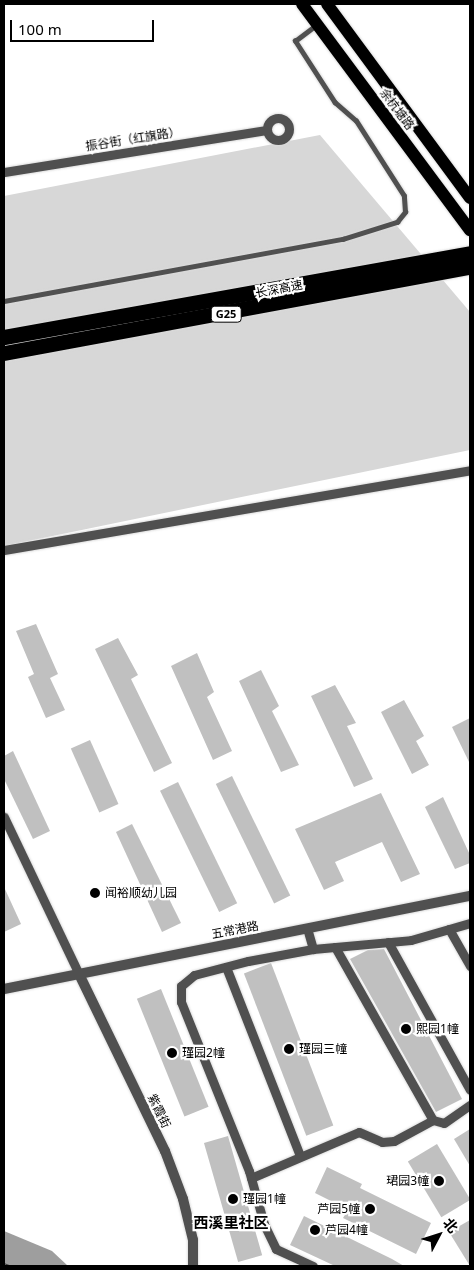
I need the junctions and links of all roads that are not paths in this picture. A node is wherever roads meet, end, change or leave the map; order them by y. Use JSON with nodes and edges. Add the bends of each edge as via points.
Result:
{"nodes":[{"id":1,"x":302,"y":4,"type":"edge"},
{"id":2,"x":327,"y":4,"type":"edge"},
{"id":3,"x":317,"y":25,"type":"junction"},
{"id":4,"x":266,"y":130,"type":"dead end"},
{"id":5,"x":4,"y":172,"type":"edge"},
{"id":6,"x":470,"y":198,"type":"edge"},
{"id":7,"x":470,"y":230,"type":"edge"},
{"id":8,"x":470,"y":253,"type":"edge"},
{"id":9,"x":470,"y":267,"type":"edge"},
{"id":10,"x":4,"y":301,"type":"edge"},
{"id":11,"x":4,"y":337,"type":"edge"},
{"id":12,"x":4,"y":354,"type":"edge"},
{"id":13,"x":470,"y":470,"type":"edge"},
{"id":14,"x":4,"y":550,"type":"edge"},
{"id":15,"x":4,"y":817,"type":"edge"},
{"id":16,"x":470,"y":896,"type":"edge"},
{"id":17,"x":470,"y":923,"type":"edge"},
{"id":18,"x":308,"y":928,"type":"junction"},
{"id":19,"x":449,"y":929,"type":"junction"},
{"id":20,"x":388,"y":942,"type":"junction"},
{"id":21,"x":335,"y":947,"type":"junction"},
{"id":22,"x":313,"y":949,"type":"junction"},
{"id":23,"x":470,"y":966,"type":"edge"},
{"id":24,"x":226,"y":967,"type":"junction"},
{"id":25,"x":79,"y":974,"type":"junction"},
{"id":26,"x":4,"y":989,"type":"edge"},
{"id":27,"x":470,"y":1090,"type":"edge"},
{"id":28,"x":470,"y":1105,"type":"edge"},
{"id":29,"x":433,"y":1120,"type":"junction"},
{"id":30,"x":300,"y":1156,"type":"junction"},
{"id":31,"x":251,"y":1178,"type":"junction"},
{"id":32,"x":193,"y":1266,"type":"edge"},
{"id":33,"x":313,"y":1266,"type":"edge"}],
"edges":[{"from":1,"to":3,"type":"main road","name":"余杭塘路"},
{"from":2,"to":6,"type":"main road","name":"余杭塘路"},
{"from":3,"to":7,"type":"main road","name":"余杭塘路"},
{"from":3,"to":10,"type":"lane","via":[[295,41],[335,103],[356,121],[404,196],[405,212],[397,222],[343,239]]},
{"from":4,"to":5,"type":"street","name":"振谷街（红旗路）"},
{"from":8,"to":11,"type":"highway","name":"长深高速","number":"G25"},
{"from":9,"to":12,"type":"highway","name":"长深高速","number":"G25"},
{"from":13,"to":14,"type":"street"},
{"from":15,"to":25,"type":"street"},
{"from":16,"to":18,"type":"street","name":"五常港路"},
{"from":17,"to":19,"type":"street"},
{"from":18,"to":22,"type":"street"},
{"from":18,"to":25,"type":"street","name":"五常港路"},
{"from":19,"to":20,"type":"street","via":[[411,940]]},
{"from":19,"to":23,"type":"street"},
{"from":20,"to":21,"type":"street"},
{"from":20,"to":27,"type":"street"},
{"from":21,"to":22,"type":"street"},
{"from":21,"to":29,"type":"street"},
{"from":22,"to":24,"type":"street"},
{"from":24,"to":30,"type":"street"},
{"from":24,"to":31,"type":"street","via":[[194,976],[181,986],[181,1002]]},
{"from":25,"to":26,"type":"street","name":"五常港路"},
{"from":25,"to":32,"type":"street","name":"紫霞街","via":[[164,1151],[183,1199],[193,1240]]},
{"from":28,"to":29,"type":"street","via":[[444,1123]]},
{"from":29,"to":30,"type":"street","via":[[394,1141],[382,1142],[360,1132]]},
{"from":30,"to":31,"type":"street"},
{"from":31,"to":33,"type":"street","via":[[264,1224],[276,1249]]}]}
